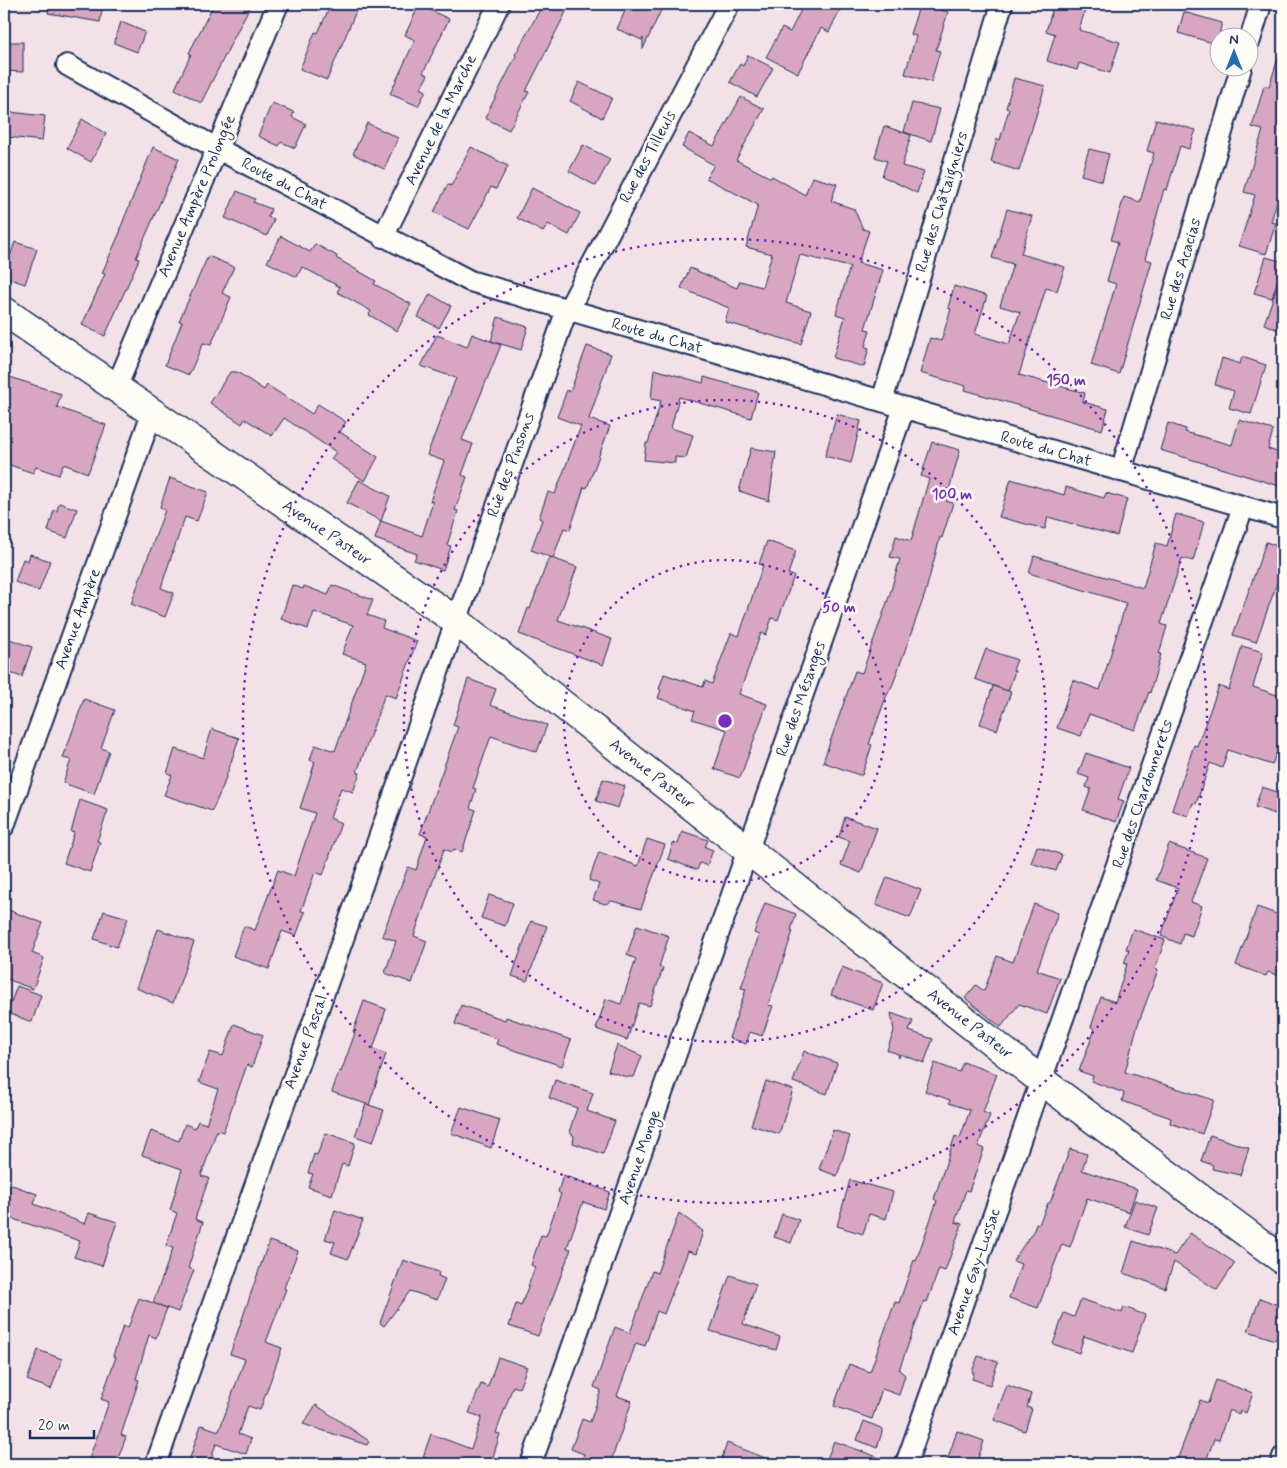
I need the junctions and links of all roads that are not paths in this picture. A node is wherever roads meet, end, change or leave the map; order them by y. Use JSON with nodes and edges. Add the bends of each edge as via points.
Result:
{"nodes":[{"id":1,"x":278,"y":4,"type":"edge"},
{"id":2,"x":499,"y":4,"type":"edge"},
{"id":3,"x":729,"y":4,"type":"edge"},
{"id":4,"x":1002,"y":4,"type":"edge"},
{"id":5,"x":1260,"y":4,"type":"edge"},
{"id":6,"x":1253,"y":28,"type":"edge"},
{"id":7,"x":67,"y":65,"type":"dead end"},
{"id":8,"x":1238,"y":78,"type":"edge"},
{"id":9,"x":218,"y":149,"type":"junction"},
{"id":10,"x":383,"y":237,"type":"junction"},
{"id":11,"x":567,"y":310,"type":"junction"},
{"id":12,"x":4,"y":311,"type":"edge"},
{"id":13,"x":116,"y":388,"type":"junction"},
{"id":14,"x":882,"y":401,"type":"junction"},
{"id":15,"x":904,"y":408,"type":"junction"},
{"id":16,"x":152,"y":413,"type":"junction"},
{"id":17,"x":1121,"y":471,"type":"junction"},
{"id":18,"x":1243,"y":506,"type":"junction"},
{"id":19,"x":1283,"y":518,"type":"edge"},
{"id":20,"x":455,"y":620,"type":"junction"},
{"id":21,"x":4,"y":826,"type":"edge"},
{"id":22,"x":748,"y":849,"type":"junction"},
{"id":23,"x":1042,"y":1081,"type":"junction"},
{"id":24,"x":1283,"y":1260,"type":"edge"},
{"id":25,"x":1283,"y":1457,"type":"edge"},
{"id":26,"x":156,"y":1464,"type":"edge"},
{"id":27,"x":531,"y":1464,"type":"edge"},
{"id":28,"x":906,"y":1464,"type":"edge"},
{"id":29,"x":1281,"y":1464,"type":"edge"}],
"edges":[{"from":1,"to":9,"type":"street","name":"Avenue Ampère Prolongée"},
{"from":2,"to":10,"type":"street","name":"Avenue de la Marche"},
{"from":3,"to":11,"type":"street","name":"Rue des Tilleuls"},
{"from":4,"to":14,"type":"street","name":"Rue des Châtaigniers"},
{"from":5,"to":6,"type":"street"},
{"from":7,"to":9,"type":"street","name":"Route du Chat"},
{"from":8,"to":17,"type":"street","name":"Rue des Acacias"},
{"from":9,"to":10,"type":"street","name":"Route du Chat"},
{"from":9,"to":13,"type":"street","name":"Avenue Ampère Prolongée"},
{"from":10,"to":11,"type":"street","name":"Route du Chat","via":[[470,281]]},
{"from":11,"to":14,"type":"street","name":"Route du Chat"},
{"from":11,"to":20,"type":"street","name":"Rue des Pinsons"},
{"from":12,"to":13,"type":"street","name":"Avenue Pasteur"},
{"from":13,"to":16,"type":"street","name":"Avenue Pasteur"},
{"from":14,"to":15,"type":"street","name":"Route du Chat"},
{"from":15,"to":17,"type":"street","name":"Route du Chat"},
{"from":15,"to":22,"type":"street","name":"Rue des Mésanges"},
{"from":16,"to":20,"type":"street","name":"Avenue Pasteur"},
{"from":16,"to":21,"type":"street","name":"Avenue Ampère"},
{"from":17,"to":18,"type":"street","name":"Route du Chat"},
{"from":18,"to":19,"type":"street","name":"Route du Chat"},
{"from":18,"to":23,"type":"street","name":"Rue des Chardonnerets"},
{"from":20,"to":22,"type":"street","name":"Avenue Pasteur"},
{"from":20,"to":26,"type":"street","name":"Avenue Pascal"},
{"from":22,"to":23,"type":"street","name":"Avenue Pasteur"},
{"from":22,"to":27,"type":"street","name":"Avenue Monge"},
{"from":23,"to":24,"type":"street","name":"Avenue Pasteur"},
{"from":23,"to":28,"type":"street","name":"Avenue Gay-Lussac"},
{"from":25,"to":29,"type":"street"}]}
